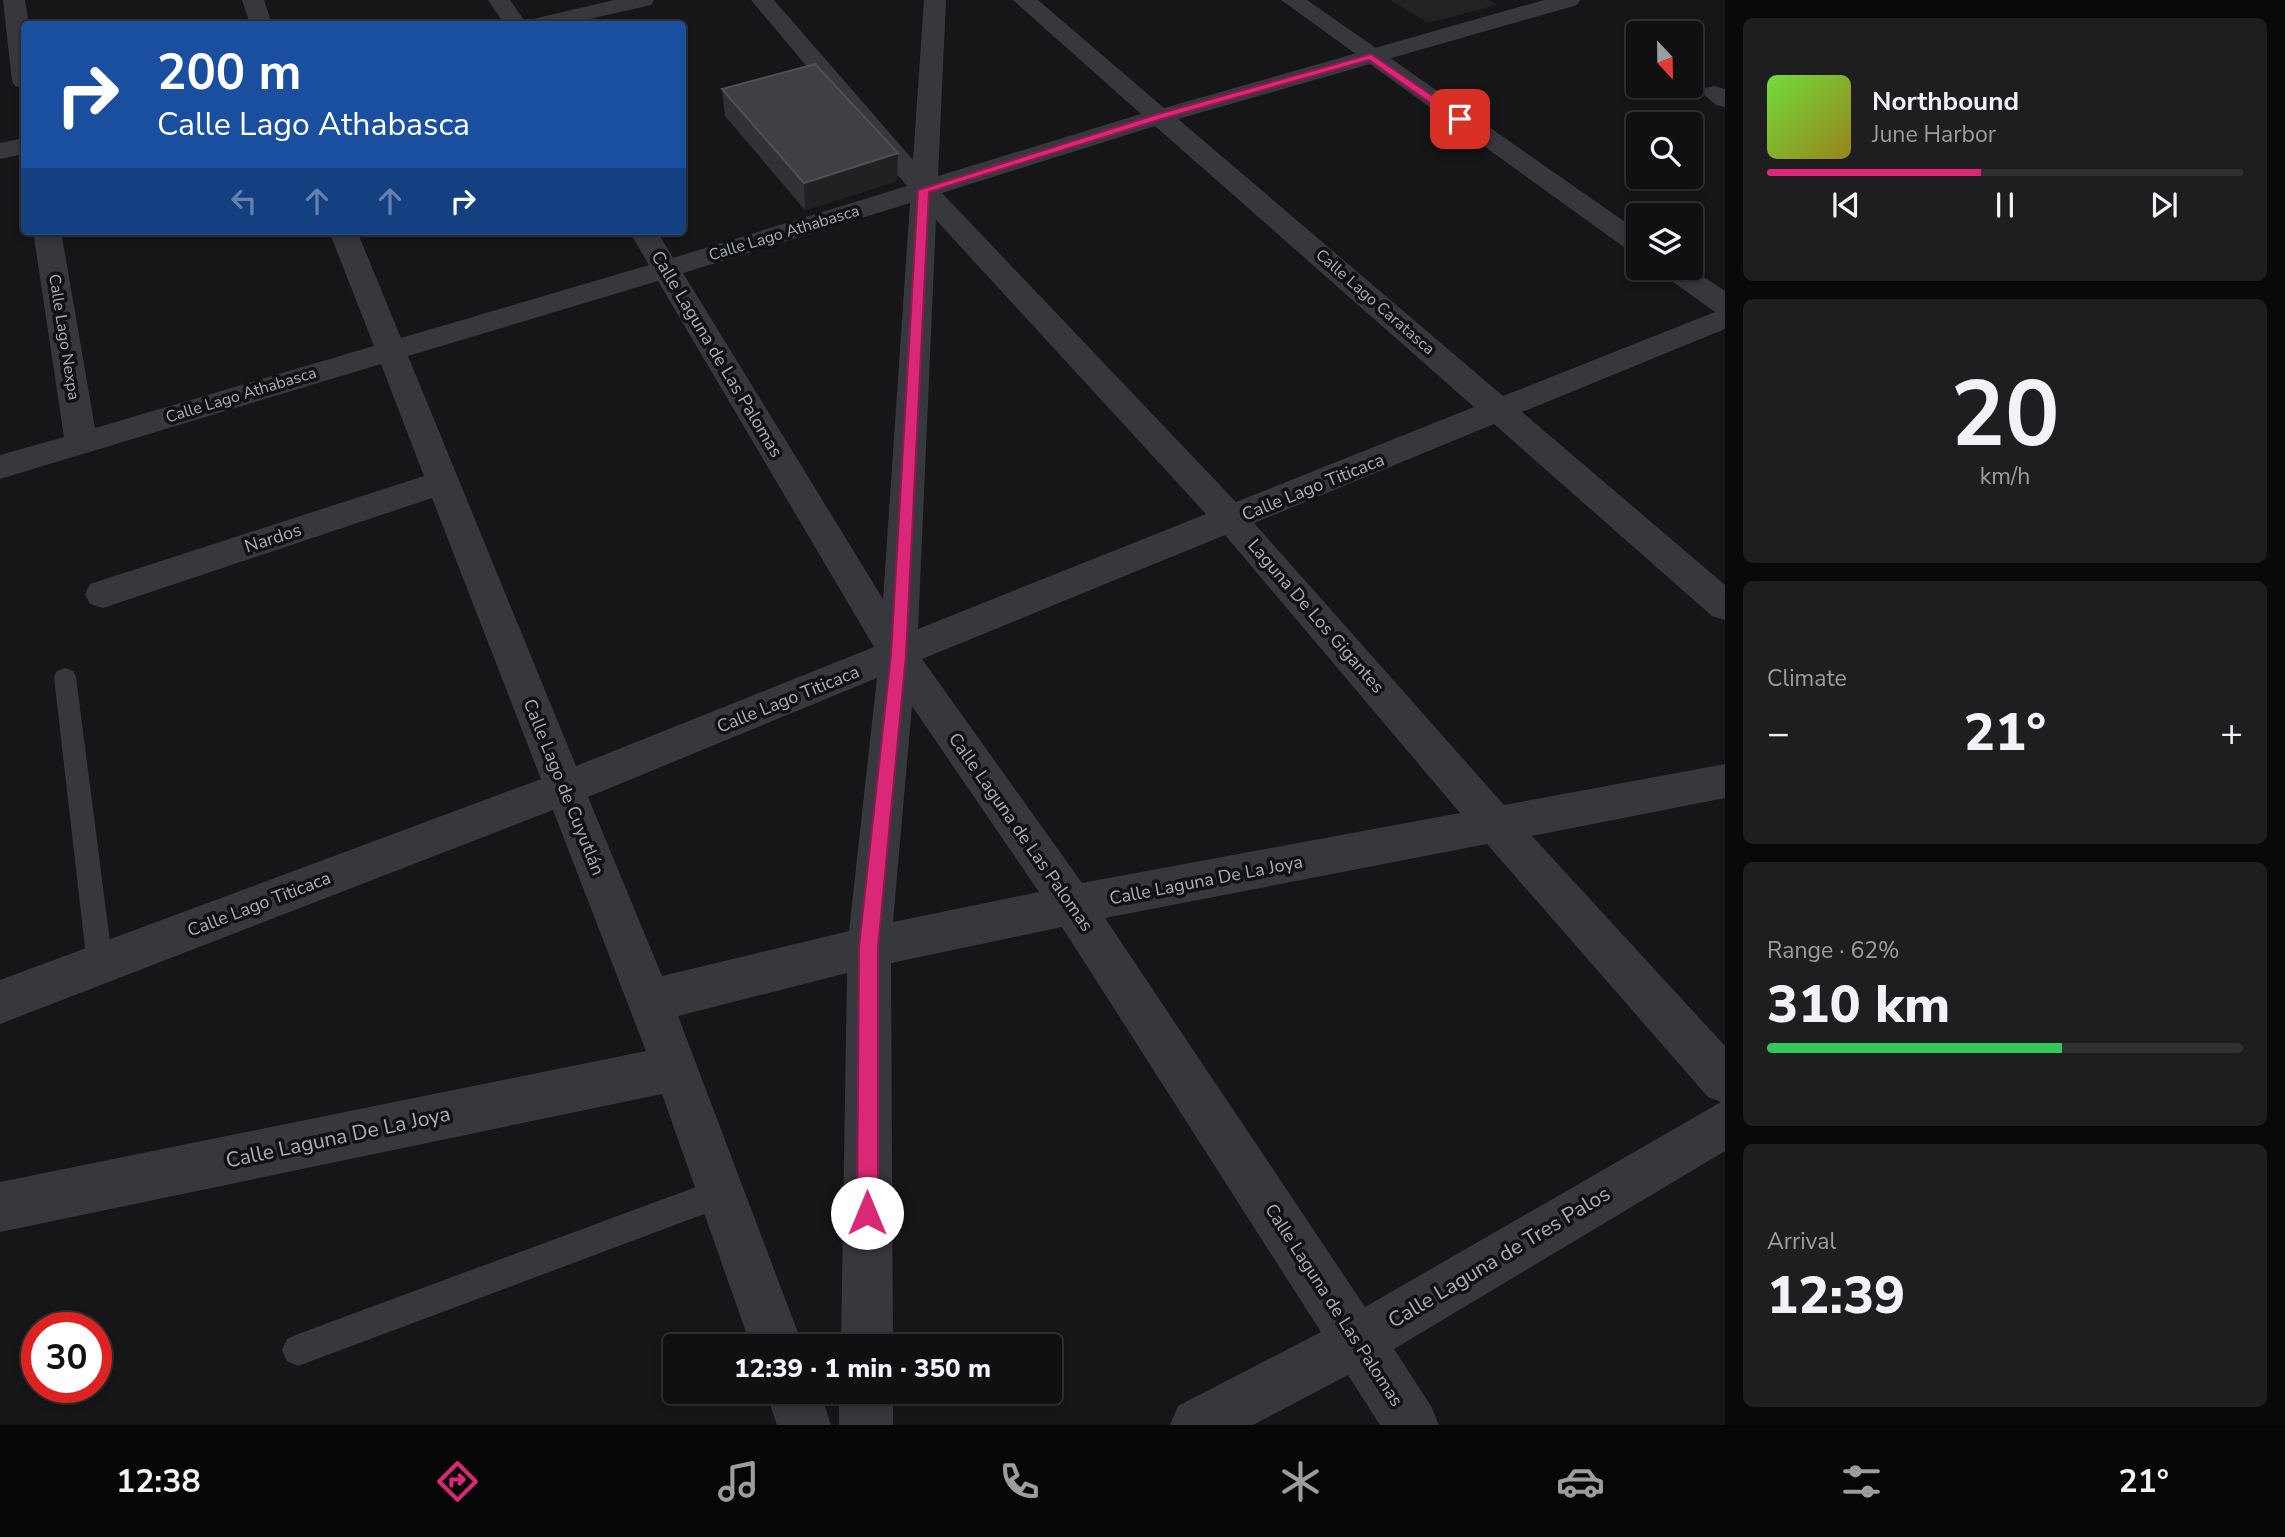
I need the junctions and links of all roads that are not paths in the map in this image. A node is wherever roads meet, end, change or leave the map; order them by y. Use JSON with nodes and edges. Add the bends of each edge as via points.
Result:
{"nodes":[{"id":1,"x":14,"y":0,"type":"edge"},
{"id":2,"x":253,"y":0,"type":"edge"},
{"id":3,"x":499,"y":0,"type":"edge"},
{"id":4,"x":643,"y":0,"type":"edge"},
{"id":5,"x":762,"y":0,"type":"edge"},
{"id":6,"x":935,"y":0,"type":"edge"},
{"id":7,"x":1024,"y":0,"type":"edge"},
{"id":8,"x":1292,"y":0,"type":"edge"},
{"id":9,"x":1569,"y":0,"type":"edge"},
{"id":10,"x":1513,"y":6,"type":"edge"},
{"id":11,"x":260,"y":21,"type":"edge"},
{"id":12,"x":513,"y":21,"type":"edge"},
{"id":13,"x":554,"y":21,"type":"edge"},
{"id":14,"x":21,"y":57,"type":"edge"},
{"id":15,"x":1371,"y":57,"type":"junction"},
{"id":16,"x":1162,"y":116,"type":"junction"},
{"id":17,"x":21,"y":146,"type":"edge"},
{"id":18,"x":0,"y":151,"type":"edge"},
{"id":19,"x":924,"y":190,"type":"junction"},
{"id":20,"x":48,"y":235,"type":"edge"},
{"id":21,"x":345,"y":235,"type":"edge"},
{"id":22,"x":646,"y":235,"type":"edge"},
{"id":23,"x":1626,"y":236,"type":"edge"},
{"id":24,"x":667,"y":269,"type":"junction"},
{"id":25,"x":1689,"y":280,"type":"edge"},
{"id":26,"x":1725,"y":305,"type":"edge"},
{"id":27,"x":1725,"y":318,"type":"edge"},
{"id":28,"x":393,"y":350,"type":"junction"},
{"id":29,"x":1498,"y":410,"type":"junction"},
{"id":30,"x":81,"y":443,"type":"junction"},
{"id":31,"x":0,"y":467,"type":"edge"},
{"id":32,"x":443,"y":482,"type":"junction"},
{"id":33,"x":1232,"y":520,"type":"junction"},
{"id":34,"x":103,"y":594,"type":"dead end"},
{"id":35,"x":1725,"y":606,"type":"edge"},
{"id":36,"x":898,"y":655,"type":"junction"},
{"id":37,"x":65,"y":677,"type":"dead end"},
{"id":38,"x":1725,"y":781,"type":"edge"},
{"id":39,"x":565,"y":788,"type":"junction"},
{"id":40,"x":1496,"y":825,"type":"junction"},
{"id":41,"x":1072,"y":905,"type":"junction"},
{"id":42,"x":869,"y":947,"type":"junction"},
{"id":43,"x":100,"y":965,"type":"junction"},
{"id":44,"x":649,"y":1001,"type":"junction"},
{"id":45,"x":0,"y":1002,"type":"edge"},
{"id":46,"x":676,"y":1068,"type":"junction"},
{"id":47,"x":1725,"y":1080,"type":"edge"},
{"id":48,"x":1725,"y":1124,"type":"edge"},
{"id":49,"x":723,"y":1192,"type":"junction"},
{"id":50,"x":0,"y":1207,"type":"edge"},
{"id":51,"x":772,"y":1334,"type":"edge"},
{"id":52,"x":867,"y":1334,"type":"edge"},
{"id":53,"x":1358,"y":1341,"type":"junction"},
{"id":54,"x":298,"y":1350,"type":"dead end"},
{"id":55,"x":797,"y":1404,"type":"edge"},
{"id":56,"x":866,"y":1404,"type":"edge"},
{"id":57,"x":804,"y":1425,"type":"edge"},
{"id":58,"x":866,"y":1425,"type":"edge"},
{"id":59,"x":1197,"y":1425,"type":"edge"},
{"id":60,"x":1412,"y":1425,"type":"edge"}],
"edges":[{"from":1,"to":14,"type":"street"},
{"from":2,"to":11,"type":"street"},
{"from":3,"to":12,"type":"street"},
{"from":4,"to":13,"type":"street"},
{"from":5,"to":19,"type":"street","name":"Laguna De Los Gigantes"},
{"from":6,"to":19,"type":"street"},
{"from":7,"to":16,"type":"street","name":"Calle Lago Caratasca"},
{"from":8,"to":15,"type":"street"},
{"from":9,"to":10,"type":"street","name":"Calle Lago Athabasca"},
{"from":10,"to":15,"type":"street","name":"Calle Lago Athabasca"},
{"from":15,"to":16,"type":"street","name":"Calle Lago Athabasca"},
{"from":15,"to":23,"type":"street"},
{"from":16,"to":19,"type":"street","name":"Calle Lago Athabasca"},
{"from":16,"to":29,"type":"street","name":"Calle Lago Caratasca"},
{"from":17,"to":18,"type":"street"},
{"from":19,"to":24,"type":"street","name":"Calle Lago Athabasca"},
{"from":19,"to":33,"type":"street","name":"Laguna De Los Gigantes"},
{"from":19,"to":36,"type":"street"},
{"from":20,"to":30,"type":"street","name":"Calle Lago Nexpa"},
{"from":21,"to":28,"type":"street","name":"Calle Lago de Cuyutlán"},
{"from":22,"to":24,"type":"street","name":"Calle Laguna de Las Palomas"},
{"from":24,"to":28,"type":"street","name":"Calle Lago Athabasca"},
{"from":24,"to":36,"type":"street","name":"Calle Laguna de Las Palomas"},
{"from":25,"to":26,"type":"street"},
{"from":27,"to":29,"type":"street","name":"Calle Lago Titicaca"},
{"from":28,"to":30,"type":"street","name":"Calle Lago Athabasca"},
{"from":28,"to":32,"type":"street","name":"Calle Lago de Cuyutlán"},
{"from":29,"to":33,"type":"street","name":"Calle Lago Titicaca"},
{"from":29,"to":35,"type":"street","name":"Calle Lago Caratasca"},
{"from":30,"to":31,"type":"street","name":"Calle Lago Athabasca"},
{"from":32,"to":34,"type":"street","name":"Nardos"},
{"from":32,"to":39,"type":"street","name":"Calle Lago de Cuyutlán"},
{"from":33,"to":36,"type":"street","name":"Calle Lago Titicaca"},
{"from":33,"to":40,"type":"street","name":"Laguna De Los Gigantes"},
{"from":36,"to":39,"type":"street","name":"Calle Lago Titicaca"},
{"from":36,"to":41,"type":"street","name":"Calle Laguna de Las Palomas"},
{"from":36,"to":42,"type":"street"},
{"from":37,"to":43,"type":"lane"},
{"from":38,"to":40,"type":"street","name":"Calle Laguna De La Joya"},
{"from":39,"to":43,"type":"street","name":"Calle Lago Titicaca"},
{"from":39,"to":44,"type":"street","name":"Calle Lago de Cuyutlán"},
{"from":40,"to":41,"type":"street","name":"Calle Laguna De La Joya"},
{"from":40,"to":47,"type":"street","name":"Laguna De Los Gigantes"},
{"from":41,"to":42,"type":"street","name":"Calle Laguna De La Joya"},
{"from":41,"to":53,"type":"street","name":"Calle Laguna de Las Palomas"},
{"from":42,"to":44,"type":"street","name":"Calle Laguna De La Joya"},
{"from":42,"to":52,"type":"street"},
{"from":43,"to":45,"type":"street","name":"Calle Lago Titicaca"},
{"from":44,"to":46,"type":"street","name":"Calle Lago de Cuyutlán"},
{"from":46,"to":49,"type":"street","name":"Calle Lago de Cuyutlán"},
{"from":46,"to":50,"type":"street","name":"Calle Laguna De La Joya"},
{"from":48,"to":53,"type":"street","name":"Calle Laguna de Tres Palos"},
{"from":49,"to":51,"type":"street","name":"Calle Lago de Cuyutlán"},
{"from":49,"to":54,"type":"lane"},
{"from":53,"to":59,"type":"street","name":"Calle Laguna de Tres Palos"},
{"from":53,"to":60,"type":"street","name":"Calle Laguna de Las Palomas"},
{"from":55,"to":57,"type":"street"},
{"from":56,"to":58,"type":"street"}]}
